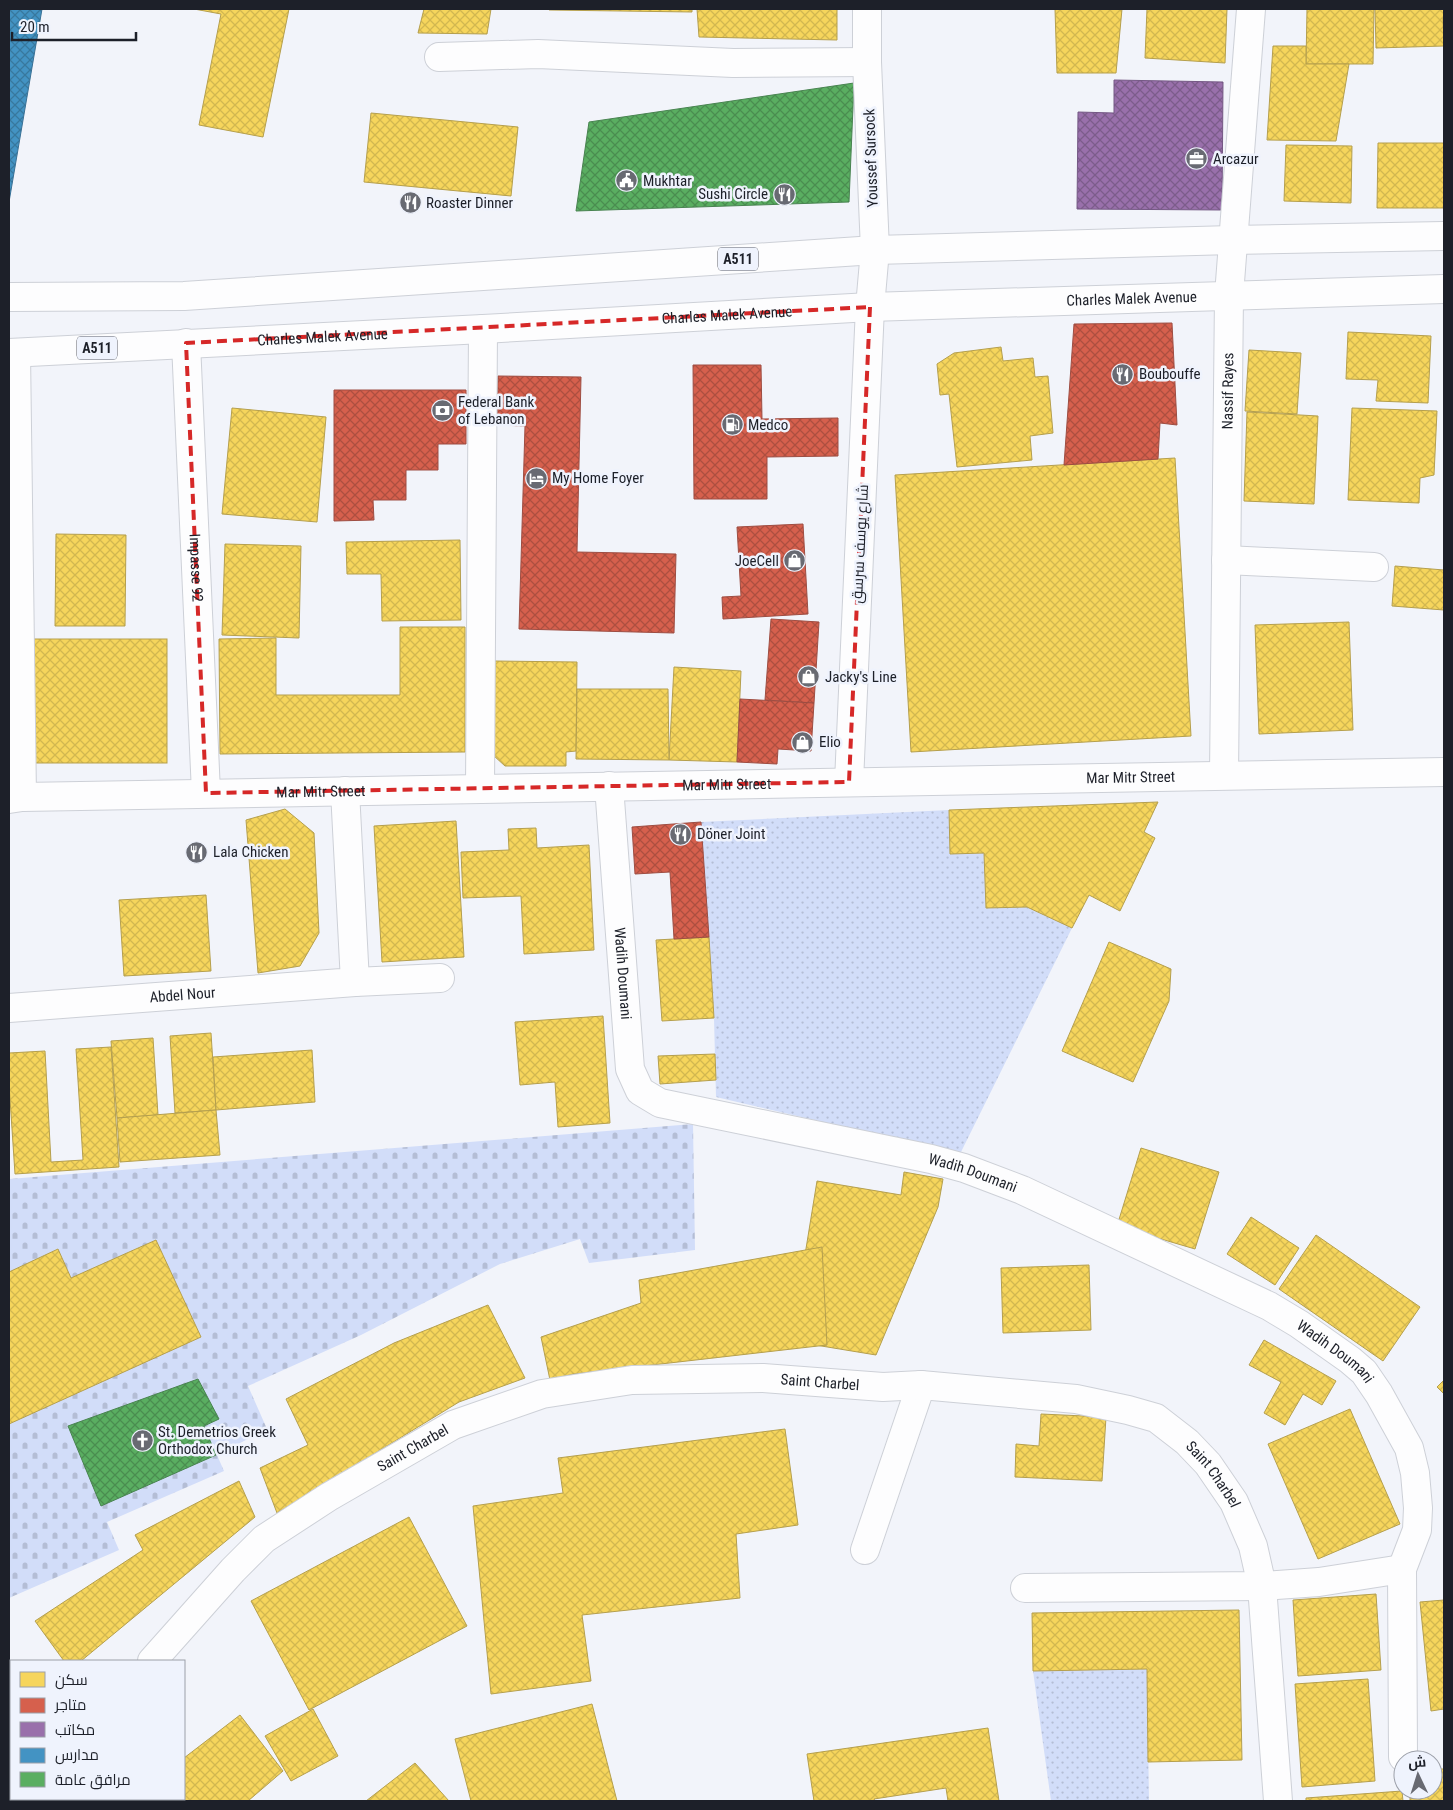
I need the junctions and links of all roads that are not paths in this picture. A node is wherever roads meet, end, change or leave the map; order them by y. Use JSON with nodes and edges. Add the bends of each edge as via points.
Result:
{"nodes":[{"id":1,"x":867,"y":9,"type":"edge"},
{"id":2,"x":1251,"y":9,"type":"edge"},
{"id":3,"x":439,"y":57,"type":"dead end"},
{"id":4,"x":866,"y":62,"type":"junction"},
{"id":5,"x":1444,"y":236,"type":"edge"},
{"id":6,"x":1232,"y":240,"type":"junction"},
{"id":7,"x":875,"y":250,"type":"junction"},
{"id":8,"x":1444,"y":289,"type":"edge"},
{"id":9,"x":1229,"y":295,"type":"junction"},
{"id":10,"x":17,"y":296,"type":"edge"},
{"id":11,"x":870,"y":307,"type":"junction"},
{"id":12,"x":484,"y":329,"type":"junction"},
{"id":13,"x":186,"y":343,"type":"junction"},
{"id":14,"x":12,"y":353,"type":"edge"},
{"id":15,"x":1226,"y":560,"type":"junction"},
{"id":16,"x":1374,"y":567,"type":"dead end"},
{"id":17,"x":1444,"y":772,"type":"edge"},
{"id":18,"x":1224,"y":775,"type":"junction"},
{"id":19,"x":849,"y":782,"type":"junction"},
{"id":20,"x":609,"y":786,"type":"junction"},
{"id":21,"x":480,"y":788,"type":"junction"},
{"id":22,"x":345,"y":790,"type":"junction"},
{"id":23,"x":206,"y":793,"type":"junction"},
{"id":24,"x":16,"y":798,"type":"edge"},
{"id":25,"x":440,"y":978,"type":"dead end"},
{"id":26,"x":355,"y":982,"type":"junction"},
{"id":27,"x":9,"y":1008,"type":"edge"},
{"id":28,"x":921,"y":1385,"type":"junction"},
{"id":29,"x":865,"y":1550,"type":"dead end"},
{"id":30,"x":1402,"y":1569,"type":"junction"},
{"id":31,"x":1262,"y":1586,"type":"junction"},
{"id":32,"x":1025,"y":1588,"type":"dead end"},
{"id":33,"x":153,"y":1660,"type":"edge"},
{"id":34,"x":1403,"y":1750,"type":"edge"},
{"id":35,"x":1278,"y":1801,"type":"edge"}],
"edges":[{"from":1,"to":4,"type":"main road","name":"Youssef Sursock"},
{"from":2,"to":6,"type":"main road","name":"Nassif Rayes"},
{"from":3,"to":4,"type":"main road","via":[[538,54],[734,63]]},
{"from":4,"to":7,"type":"main road","name":"Youssef Sursock"},
{"from":5,"to":6,"type":"main road","number":"A511"},
{"from":6,"to":7,"type":"main road","number":"A511"},
{"from":6,"to":9,"type":"main road","name":"Nassif Rayes"},
{"from":7,"to":10,"type":"main road","number":"A511","via":[[184,296]]},
{"from":7,"to":11,"type":"main road","name":"Youssef Sursock"},
{"from":8,"to":9,"type":"main road","name":"Charles Malek Avenue","number":"A511"},
{"from":9,"to":11,"type":"main road","name":"Charles Malek Avenue","number":"A511"},
{"from":9,"to":15,"type":"main road","name":"Nassif Rayes"},
{"from":11,"to":12,"type":"main road","name":"Charles Malek Avenue","number":"A511"},
{"from":11,"to":19,"type":"main road","name":"شارع يوسف سرسق"},
{"from":12,"to":13,"type":"main road","name":"Charles Malek Avenue","number":"A511"},
{"from":12,"to":21,"type":"main road"},
{"from":13,"to":14,"type":"main road","name":"Charles Malek Avenue","number":"A511"},
{"from":13,"to":23,"type":"main road","name":"Impasse 92"},
{"from":14,"to":24,"type":"main road"},
{"from":15,"to":16,"type":"main road"},
{"from":15,"to":18,"type":"main road","name":"Nassif Rayes"},
{"from":17,"to":18,"type":"main road","name":"Mar Mitr Street"},
{"from":18,"to":19,"type":"main road","name":"Mar Mitr Street"},
{"from":19,"to":20,"type":"main road","name":"Mar Mitr Street"},
{"from":20,"to":21,"type":"main road","name":"Mar Mitr Street"},
{"from":20,"to":30,"type":"main road","name":"Wadih Doumani","via":[[630,1069],[640,1091],[660,1103],[931,1159],[990,1177],[1261,1302],[1299,1324],[1364,1372],[1409,1448],[1415,1473],[1417,1530]]},
{"from":21,"to":22,"type":"main road","name":"Mar Mitr Street"},
{"from":22,"to":23,"type":"main road","name":"Mar Mitr Street"},
{"from":22,"to":26,"type":"main road"},
{"from":23,"to":24,"type":"main road","name":"Mar Mitr Street"},
{"from":25,"to":26,"type":"main road","name":"Abdel Nour"},
{"from":26,"to":27,"type":"main road","name":"Abdel Nour"},
{"from":28,"to":29,"type":"main road"},
{"from":28,"to":31,"type":"main road","name":"Saint Charbel","via":[[1076,1399],[1156,1418],[1187,1442],[1208,1464],[1234,1502],[1253,1546]]},
{"from":28,"to":33,"type":"main road","name":"Saint Charbel","via":[[882,1387],[763,1378],[632,1380],[542,1394],[453,1425],[330,1496],[264,1539]]},
{"from":30,"to":31,"type":"main road","via":[[1319,1582]]},
{"from":30,"to":34,"type":"main road"},
{"from":31,"to":32,"type":"main road"},
{"from":31,"to":35,"type":"main road","name":"Saint Charbel"}]}
